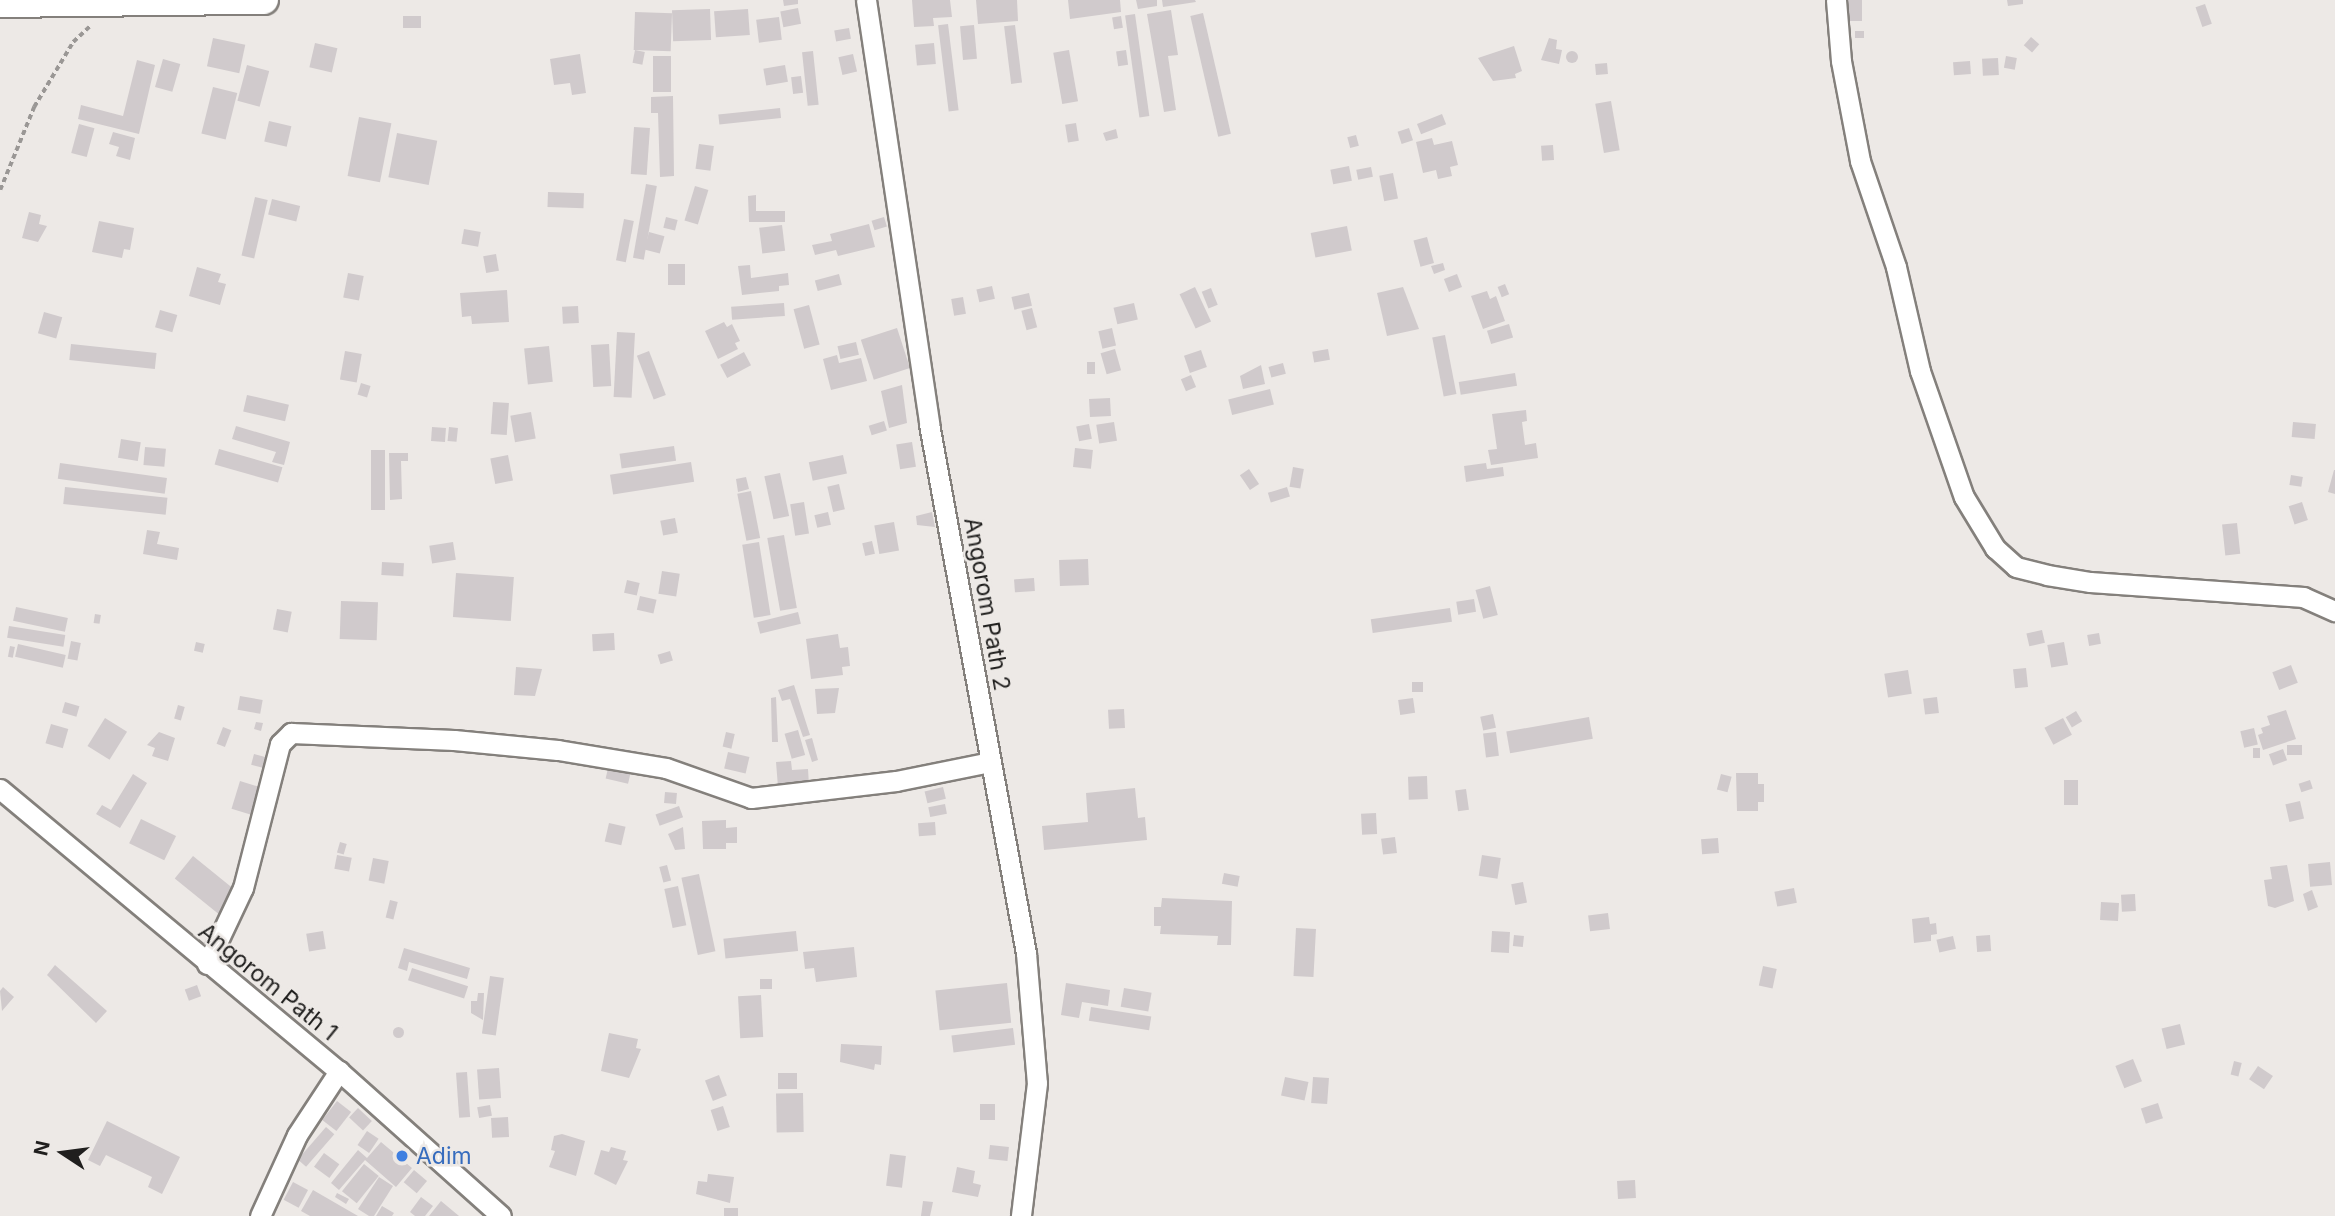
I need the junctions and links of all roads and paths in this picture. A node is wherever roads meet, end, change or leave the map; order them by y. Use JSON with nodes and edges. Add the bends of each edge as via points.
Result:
{"nodes":[{"id":1,"x":264,"y":0,"type":"edge"},
{"id":2,"x":866,"y":0,"type":"edge"},
{"id":3,"x":1836,"y":0,"type":"edge"},
{"id":4,"x":115,"y":2,"type":"junction"},
{"id":5,"x":0,"y":3,"type":"edge"},
{"id":6,"x":0,"y":190,"type":"edge"},
{"id":7,"x":2334,"y":608,"type":"edge"},
{"id":8,"x":990,"y":762,"type":"junction"},
{"id":9,"x":0,"y":789,"type":"edge"},
{"id":10,"x":207,"y":964,"type":"junction"},
{"id":11,"x":339,"y":1070,"type":"junction"},
{"id":12,"x":261,"y":1216,"type":"edge"},
{"id":13,"x":501,"y":1216,"type":"edge"},
{"id":14,"x":1020,"y":1216,"type":"edge"}],
"edges":[{"from":1,"to":4,"type":"highway"},
{"from":2,"to":8,"type":"street","name":"Angorom Path 2","via":[[929,424]]},
{"from":3,"to":7,"type":"street","via":[[1841,61],[1857,148],[1896,267],[1920,371],[1964,497],[1995,548],[2016,568],[2047,575],[2303,597]]},
{"from":4,"to":5,"type":"highway"},
{"from":4,"to":6,"type":"path","via":[[73,42],[34,107]]},
{"from":8,"to":10,"type":"street","via":[[896,781],[762,799],[666,768],[558,750],[291,733],[280,744],[243,888]]},
{"from":8,"to":14,"type":"street","name":"Angorom Path 2","via":[[1026,953],[1037,1083]]},
{"from":9,"to":10,"type":"street","name":"Angorom Path 1"},
{"from":10,"to":11,"type":"street","name":"Angorom Path 1"},
{"from":11,"to":12,"type":"street","via":[[297,1135]]},
{"from":11,"to":13,"type":"street","name":"Angorom Path 1"}]}
